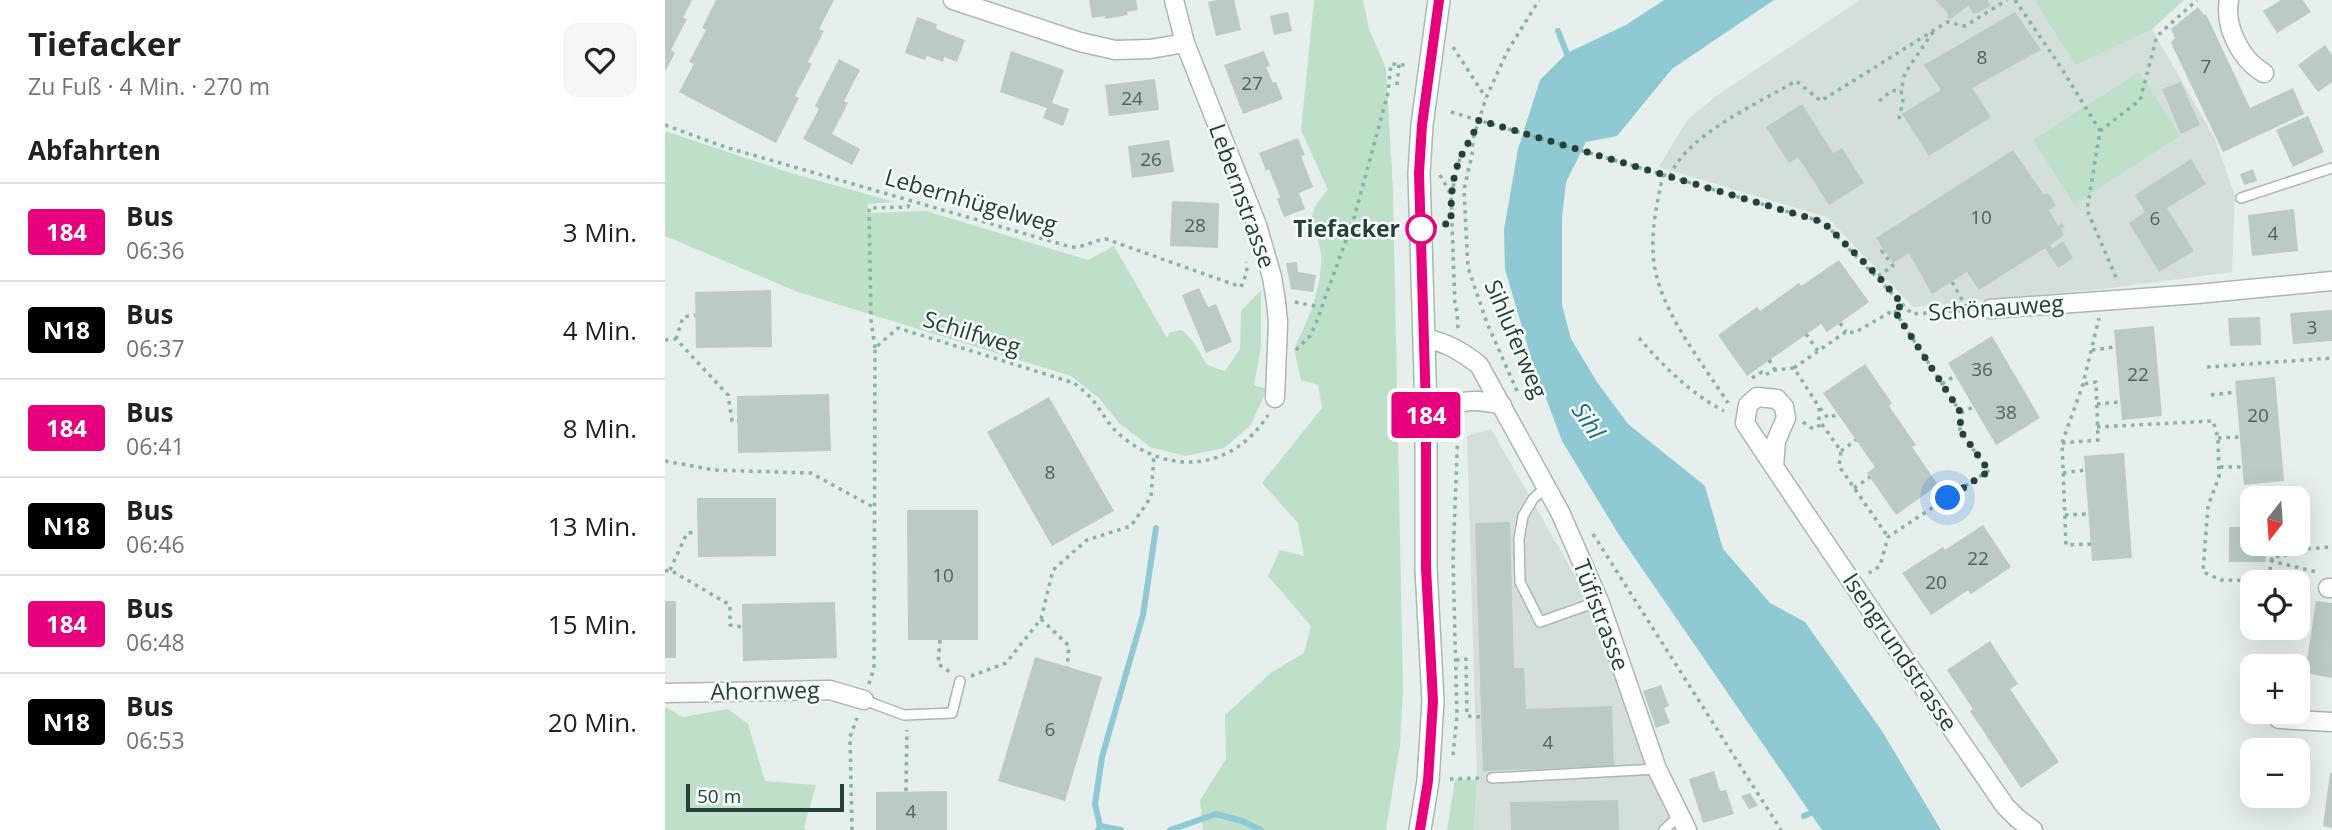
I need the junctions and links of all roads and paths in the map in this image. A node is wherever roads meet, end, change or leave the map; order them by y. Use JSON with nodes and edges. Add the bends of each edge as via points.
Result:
{"nodes":[{"id":1,"x":954,"y":0,"type":"edge"},
{"id":2,"x":1174,"y":0,"type":"edge"},
{"id":3,"x":1539,"y":0,"type":"edge"},
{"id":4,"x":2007,"y":0,"type":"edge"},
{"id":5,"x":2014,"y":0,"type":"edge"},
{"id":6,"x":2197,"y":0,"type":"edge"},
{"id":7,"x":2229,"y":0,"type":"edge"},
{"id":8,"x":1436,"y":2,"type":"edge"},
{"id":9,"x":1934,"y":30,"type":"junction"},
{"id":10,"x":1185,"y":43,"type":"junction"},
{"id":11,"x":1453,"y":46,"type":"dead end"},
{"id":12,"x":1398,"y":64,"type":"junction"},
{"id":13,"x":1406,"y":65,"type":"dead end"},
{"id":14,"x":2264,"y":73,"type":"dead end"},
{"id":15,"x":1397,"y":85,"type":"dead end"},
{"id":16,"x":1901,"y":90,"type":"junction"},
{"id":17,"x":1486,"y":98,"type":"junction"},
{"id":18,"x":1879,"y":101,"type":"dead end"},
{"id":19,"x":1451,"y":111,"type":"dead end"},
{"id":20,"x":1899,"y":119,"type":"dead end"},
{"id":21,"x":1479,"y":120,"type":"junction"},
{"id":22,"x":665,"y":125,"type":"edge"},
{"id":23,"x":2100,"y":131,"type":"junction"},
{"id":24,"x":1473,"y":139,"type":"junction"},
{"id":25,"x":2332,"y":168,"type":"edge"},
{"id":26,"x":1663,"y":174,"type":"junction"},
{"id":27,"x":1670,"y":176,"type":"junction"},
{"id":28,"x":1445,"y":183,"type":"dead end"},
{"id":29,"x":1451,"y":195,"type":"junction"},
{"id":30,"x":2241,"y":198,"type":"dead end"},
{"id":31,"x":910,"y":201,"type":"junction"},
{"id":32,"x":1884,"y":250,"type":"dead end"},
{"id":33,"x":1246,"y":262,"type":"dead end"},
{"id":34,"x":1878,"y":276,"type":"junction"},
{"id":35,"x":2332,"y":281,"type":"edge"},
{"id":36,"x":1952,"y":282,"type":"dead end"},
{"id":37,"x":2121,"y":291,"type":"dead end"},
{"id":38,"x":2104,"y":300,"type":"junction"},
{"id":39,"x":1291,"y":302,"type":"dead end"},
{"id":40,"x":1903,"y":305,"type":"junction"},
{"id":41,"x":1320,"y":307,"type":"junction"},
{"id":42,"x":1990,"y":309,"type":"joint"},
{"id":43,"x":1457,"y":310,"type":"dead end"},
{"id":44,"x":1894,"y":310,"type":"junction"},
{"id":45,"x":1968,"y":310,"type":"junction"},
{"id":46,"x":695,"y":315,"type":"dead end"},
{"id":47,"x":1840,"y":323,"type":"dead end"},
{"id":48,"x":1846,"y":332,"type":"junction"},
{"id":49,"x":1806,"y":334,"type":"dead end"},
{"id":50,"x":1425,"y":338,"type":"junction"},
{"id":51,"x":1639,"y":338,"type":"dead end"},
{"id":52,"x":676,"y":339,"type":"junction"},
{"id":53,"x":665,"y":340,"type":"edge"},
{"id":54,"x":2115,"y":347,"type":"dead end"},
{"id":55,"x":875,"y":348,"type":"junction"},
{"id":56,"x":2092,"y":349,"type":"junction"},
{"id":57,"x":1818,"y":351,"type":"junction"},
{"id":58,"x":1277,"y":355,"type":"junction"},
{"id":59,"x":2332,"y":358,"type":"edge"},
{"id":60,"x":1769,"y":360,"type":"dead end"},
{"id":61,"x":2207,"y":367,"type":"dead end"},
{"id":62,"x":1794,"y":368,"type":"junction"},
{"id":63,"x":1775,"y":370,"type":"junction"},
{"id":64,"x":1956,"y":375,"type":"dead end"},
{"id":65,"x":1942,"y":384,"type":"junction"},
{"id":66,"x":2083,"y":384,"type":"junction"},
{"id":67,"x":1518,"y":392,"type":"dead end"},
{"id":68,"x":2236,"y":392,"type":"dead end"},
{"id":69,"x":2211,"y":395,"type":"dead end"},
{"id":70,"x":1275,"y":398,"type":"joint"},
{"id":71,"x":1752,"y":400,"type":"junction"},
{"id":72,"x":2120,"y":402,"type":"dead end"},
{"id":73,"x":2097,"y":404,"type":"junction"},
{"id":74,"x":1502,"y":405,"type":"junction"},
{"id":75,"x":1819,"y":407,"type":"junction"},
{"id":76,"x":1973,"y":407,"type":"dead end"},
{"id":77,"x":1724,"y":411,"type":"dead end"},
{"id":78,"x":1961,"y":413,"type":"junction"},
{"id":79,"x":1838,"y":414,"type":"dead end"},
{"id":80,"x":738,"y":421,"type":"dead end"},
{"id":81,"x":1745,"y":423,"type":"junction"},
{"id":82,"x":1458,"y":426,"type":"dead end"},
{"id":83,"x":1426,"y":427,"type":"junction"},
{"id":84,"x":2097,"y":427,"type":"junction"},
{"id":85,"x":2240,"y":437,"type":"dead end"},
{"id":86,"x":2218,"y":438,"type":"junction"},
{"id":87,"x":1856,"y":440,"type":"dead end"},
{"id":88,"x":2062,"y":443,"type":"junction"},
{"id":89,"x":1841,"y":451,"type":"junction"},
{"id":90,"x":1154,"y":455,"type":"junction"},
{"id":91,"x":665,"y":461,"type":"edge"},
{"id":92,"x":1774,"y":467,"type":"junction"},
{"id":93,"x":2219,"y":467,"type":"junction"},
{"id":94,"x":2242,"y":467,"type":"dead end"},
{"id":95,"x":2085,"y":470,"type":"dead end"},
{"id":96,"x":2063,"y":473,"type":"junction"},
{"id":97,"x":1870,"y":477,"type":"dead end"},
{"id":98,"x":1546,"y":487,"type":"junction"},
{"id":99,"x":1854,"y":488,"type":"junction"},
{"id":100,"x":875,"y":508,"type":"junction"},
{"id":101,"x":2088,"y":514,"type":"dead end"},
{"id":102,"x":2065,"y":515,"type":"junction"},
{"id":103,"x":697,"y":532,"type":"dead end"},
{"id":104,"x":1592,"y":533,"type":"dead end"},
{"id":105,"x":1888,"y":537,"type":"junction"},
{"id":106,"x":2091,"y":544,"type":"dead end"},
{"id":107,"x":2332,"y":547,"type":"edge"},
{"id":108,"x":2271,"y":561,"type":"junction"},
{"id":109,"x":667,"y":570,"type":"edge"},
{"id":110,"x":1853,"y":583,"type":"junction"},
{"id":111,"x":2330,"y":588,"type":"edge"},
{"id":112,"x":1599,"y":601,"type":"junction"},
{"id":113,"x":1041,"y":619,"type":"junction"},
{"id":114,"x":743,"y":627,"type":"dead end"},
{"id":115,"x":940,"y":640,"type":"dead end"},
{"id":116,"x":1455,"y":660,"type":"junction"},
{"id":117,"x":1067,"y":667,"type":"dead end"},
{"id":118,"x":960,"y":681,"type":"junction"},
{"id":119,"x":665,"y":692,"type":"edge"},
{"id":120,"x":863,"y":701,"type":"junction"},
{"id":121,"x":907,"y":715,"type":"junction"},
{"id":122,"x":1481,"y":717,"type":"dead end"},
{"id":123,"x":2310,"y":721,"type":"edge"},
{"id":124,"x":2332,"y":722,"type":"edge"},
{"id":125,"x":1452,"y":766,"type":"dead end"},
{"id":126,"x":1657,"y":769,"type":"junction"},
{"id":127,"x":1492,"y":778,"type":"joint"},
{"id":128,"x":906,"y":791,"type":"dead end"},
{"id":129,"x":1448,"y":792,"type":"dead end"},
{"id":130,"x":1683,"y":823,"type":"edge"},
{"id":131,"x":1780,"y":828,"type":"edge"},
{"id":132,"x":852,"y":830,"type":"edge"},
{"id":133,"x":1420,"y":830,"type":"edge"},
{"id":134,"x":1664,"y":830,"type":"edge"},
{"id":135,"x":2033,"y":830,"type":"edge"}],
"edges":[{"from":1,"to":10,"type":"street","via":[[1115,50]]},
{"from":2,"to":10,"type":"street","name":"Lebernstrasse"},
{"from":3,"to":17,"type":"path","name":"Sihluferweg"},
{"from":4,"to":9,"type":"path","via":[[1965,26],[1947,22]]},
{"from":5,"to":23,"type":"path"},
{"from":6,"to":23,"type":"path","via":[[2157,36],[2140,100]]},
{"from":7,"to":14,"type":"street","via":[[2231,30],[2245,57]]},
{"from":8,"to":50,"type":"main road","via":[[1419,173]]},
{"from":9,"to":16,"type":"path","via":[[1905,73]]},
{"from":9,"to":27,"type":"path","via":[[1821,101],[1796,81],[1705,134]]},
{"from":10,"to":58,"type":"street","name":"Lebernstrasse","via":[[1267,256],[1276,302]]},
{"from":11,"to":17,"type":"path"},
{"from":12,"to":13,"type":"path"},
{"from":12,"to":15,"type":"path"},
{"from":12,"to":41,"type":"path","via":[[1391,64],[1388,93],[1354,218]]},
{"from":16,"to":18,"type":"path","via":[[1891,91]]},
{"from":16,"to":20,"type":"path"},
{"from":17,"to":21,"type":"path","name":"Sihluferweg"},
{"from":19,"to":21,"type":"path","name":"Schönauweg"},
{"from":21,"to":24,"type":"path","name":"Sihluferweg"},
{"from":21,"to":26,"type":"path","name":"Schönauweg"},
{"from":22,"to":31,"type":"path","name":"Lebernhügelweg"},
{"from":23,"to":37,"type":"path","via":[[2087,210]]},
{"from":24,"to":29,"type":"path","via":[[1460,158]]},
{"from":24,"to":67,"type":"path","name":"Sihluferweg","via":[[1464,190],[1468,268]]},
{"from":25,"to":30,"type":"lane"},
{"from":26,"to":27,"type":"path","name":"Schönauweg"},
{"from":26,"to":81,"type":"path","via":[[1653,252],[1663,296]]},
{"from":27,"to":34,"type":"path","name":"Schönauweg","via":[[1823,222]]},
{"from":28,"to":29,"type":"path"},
{"from":29,"to":43,"type":"path"},
{"from":31,"to":33,"type":"path","name":"Lebernhügelweg","via":[[1071,247],[1106,239],[1241,287]]},
{"from":31,"to":55,"type":"path","via":[[908,207],[869,208]]},
{"from":32,"to":34,"type":"path","via":[[1892,266]]},
{"from":34,"to":40,"type":"path","name":"Schönauweg"},
{"from":35,"to":38,"type":"street","name":"Schönauweg"},
{"from":36,"to":45,"type":"path"},
{"from":38,"to":42,"type":"street","name":"Schönauweg"},
{"from":38,"to":56,"type":"path"},
{"from":39,"to":41,"type":"path"},
{"from":40,"to":44,"type":"path"},
{"from":40,"to":45,"type":"path","name":"Schönauweg","via":[[1912,314]]},
{"from":41,"to":58,"type":"path","via":[[1310,336],[1288,354]]},
{"from":42,"to":45,"type":"path","name":"Schönauweg"},
{"from":44,"to":48,"type":"path","via":[[1854,334]]},
{"from":44,"to":65,"type":"path"},
{"from":46,"to":52,"type":"path","via":[[683,317]]},
{"from":47,"to":48,"type":"path"},
{"from":48,"to":57,"type":"path"},
{"from":49,"to":57,"type":"path"},
{"from":50,"to":74,"type":"street","name":"Tüfistrasse","via":[[1459,349],[1479,365]]},
{"from":50,"to":83,"type":"main road"},
{"from":51,"to":77,"type":"path","via":[[1665,369]]},
{"from":52,"to":53,"type":"path"},
{"from":52,"to":80,"type":"path","via":[[728,395],[732,421]]},
{"from":54,"to":56,"type":"path"},
{"from":55,"to":90,"type":"path","name":"Schilfweg","via":[[898,328],[1074,383],[1118,433]]},
{"from":55,"to":100,"type":"path"},
{"from":56,"to":66,"type":"path"},
{"from":57,"to":62,"type":"path"},
{"from":58,"to":70,"type":"street","name":"Lebernstrasse"},
{"from":59,"to":61,"type":"path"},
{"from":60,"to":63,"type":"path"},
{"from":62,"to":63,"type":"path"},
{"from":62,"to":75,"type":"path"},
{"from":63,"to":71,"type":"path","via":[[1762,372],[1742,385]]},
{"from":64,"to":65,"type":"path"},
{"from":65,"to":78,"type":"path"},
{"from":66,"to":73,"type":"path","via":[[2096,382]]},
{"from":66,"to":88,"type":"path"},
{"from":68,"to":69,"type":"path"},
{"from":70,"to":90,"type":"path","name":"Schilfweg","via":[[1259,429],[1232,452],[1197,462]]},
{"from":71,"to":81,"type":"street"},
{"from":71,"to":92,"type":"street","via":[[1777,399],[1784,407],[1786,418],[1776,441]]},
{"from":72,"to":73,"type":"path"},
{"from":73,"to":84,"type":"path"},
{"from":74,"to":83,"type":"street","via":[[1459,402]]},
{"from":74,"to":98,"type":"street","name":"Tüfistrasse"},
{"from":75,"to":79,"type":"path","via":[[1828,418]]},
{"from":75,"to":89,"type":"path","via":[[1819,420]]},
{"from":76,"to":78,"type":"path"},
{"from":78,"to":105,"type":"path","via":[[1960,430],[1989,471]]},
{"from":81,"to":92,"type":"street","name":"Isengrundstrasse"},
{"from":82,"to":116,"type":"path"},
{"from":83,"to":133,"type":"main road","via":[[1426,568],[1433,701]]},
{"from":84,"to":86,"type":"path","via":[[2213,422]]},
{"from":84,"to":88,"type":"path","via":[[2098,440]]},
{"from":85,"to":86,"type":"path"},
{"from":86,"to":93,"type":"path"},
{"from":87,"to":89,"type":"path"},
{"from":88,"to":96,"type":"path"},
{"from":89,"to":99,"type":"path","via":[[1839,466]]},
{"from":90,"to":113,"type":"path","via":[[1151,497],[1131,526],[1087,540],[1053,570]]},
{"from":91,"to":100,"type":"path","via":[[715,470],[811,473]]},
{"from":92,"to":110,"type":"street","name":"Isengrundstrasse"},
{"from":93,"to":94,"type":"path"},
{"from":93,"to":108,"type":"path","via":[[2208,506],[2203,572],[2221,580],[2269,581]]},
{"from":95,"to":96,"type":"path"},
{"from":96,"to":102,"type":"path"},
{"from":97,"to":99,"type":"path"},
{"from":98,"to":112,"type":"street","name":"Tüfistrasse","via":[[1566,509]]},
{"from":98,"to":112,"type":"lane","via":[[1532,499],[1523,516],[1520,582],[1540,622]]},
{"from":99,"to":105,"type":"path"},
{"from":100,"to":120,"type":"path","via":[[874,668]]},
{"from":101,"to":102,"type":"path"},
{"from":102,"to":106,"type":"path","via":[[2066,545]]},
{"from":103,"to":109,"type":"path","via":[[687,533]]},
{"from":104,"to":131,"type":"path"},
{"from":105,"to":110,"type":"path","via":[[1880,566]]},
{"from":107,"to":108,"type":"path","via":[[2292,550],[2283,557],[2273,556]]},
{"from":108,"to":111,"type":"path","via":[[2329,575]]},
{"from":109,"to":114,"type":"path","via":[[730,605],[730,625]]},
{"from":110,"to":135,"type":"street","name":"Isengrundstrasse","via":[[2005,806]]},
{"from":112,"to":126,"type":"street","name":"Tüfistrasse"},
{"from":113,"to":117,"type":"path","via":[[1069,646]]},
{"from":113,"to":118,"type":"path","via":[[1006,663]]},
{"from":115,"to":118,"type":"path","via":[[938,664]]},
{"from":116,"to":122,"type":"path","via":[[1467,659],[1465,716]]},
{"from":116,"to":125,"type":"path","via":[[1457,716]]},
{"from":118,"to":121,"type":"lane","via":[[952,713]]},
{"from":119,"to":120,"type":"street","name":"Ahornweg","via":[[830,690]]},
{"from":120,"to":121,"type":"lane"},
{"from":120,"to":132,"type":"path","via":[[851,737]]},
{"from":121,"to":128,"type":"path"},
{"from":123,"to":124,"type":"street"},
{"from":126,"to":127,"type":"lane"},
{"from":126,"to":130,"type":"street","name":"Tüfistrasse"},
{"from":127,"to":129,"type":"path","via":[[1450,779]]},
{"from":130,"to":134,"type":"lane"}]}
